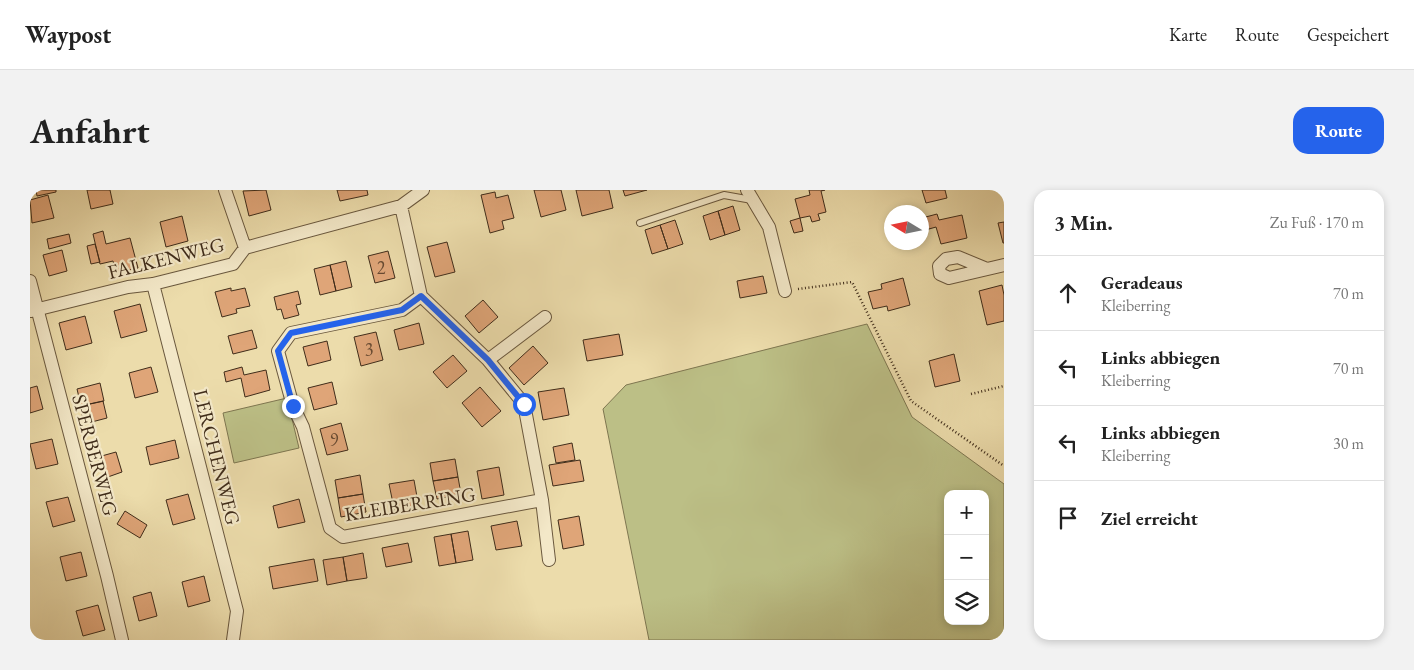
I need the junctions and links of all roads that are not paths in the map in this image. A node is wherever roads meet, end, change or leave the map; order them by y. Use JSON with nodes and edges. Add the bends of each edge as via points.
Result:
{"nodes":[{"id":1,"x":225,"y":190,"type":"edge"},
{"id":2,"x":423,"y":190,"type":"edge"},
{"id":3,"x":750,"y":195,"type":"edge"},
{"id":4,"x":401,"y":206,"type":"junction"},
{"id":5,"x":640,"y":223,"type":"dead end"},
{"id":6,"x":245,"y":248,"type":"junction"},
{"id":7,"x":1004,"y":265,"type":"edge"},
{"id":8,"x":987,"y":269,"type":"dead end"},
{"id":9,"x":30,"y":281,"type":"edge"},
{"id":10,"x":153,"y":284,"type":"junction"},
{"id":11,"x":785,"y":291,"type":"road end"},
{"id":12,"x":421,"y":296,"type":"junction"},
{"id":13,"x":34,"y":310,"type":"edge"},
{"id":14,"x":545,"y":318,"type":"dead end"},
{"id":15,"x":488,"y":360,"type":"junction"},
{"id":16,"x":542,"y":500,"type":"junction"},
{"id":17,"x":549,"y":560,"type":"dead end"},
{"id":18,"x":122,"y":640,"type":"edge"},
{"id":19,"x":233,"y":640,"type":"edge"}],
"edges":[{"from":1,"to":6,"type":"street","name":"FALKENWEG"},
{"from":2,"to":4,"type":"street"},
{"from":3,"to":5,"type":"lane","via":[[724,195]]},
{"from":3,"to":11,"type":"street","via":[[769,227]]},
{"from":4,"to":6,"type":"street"},
{"from":4,"to":12,"type":"street"},
{"from":6,"to":10,"type":"street","name":"FALKENWEG","via":[[233,264]]},
{"from":7,"to":8,"type":"street"},
{"from":9,"to":13,"type":"street","name":"SPERBERWEG"},
{"from":10,"to":13,"type":"street","name":"FALKENWEG"},
{"from":10,"to":19,"type":"street","name":"LERCHENWEG","via":[[237,611]]},
{"from":12,"to":15,"type":"street"},
{"from":12,"to":16,"type":"street","name":"KLEIBERRING","via":[[402,310],[291,333],[278,351],[293,406],[303,427],[330,528],[343,537]]},
{"from":13,"to":18,"type":"street","name":"SPERBERWEG","via":[[100,547]]},
{"from":14,"to":15,"type":"street"},
{"from":15,"to":16,"type":"street","via":[[524,404]]},
{"from":16,"to":17,"type":"street"}]}
